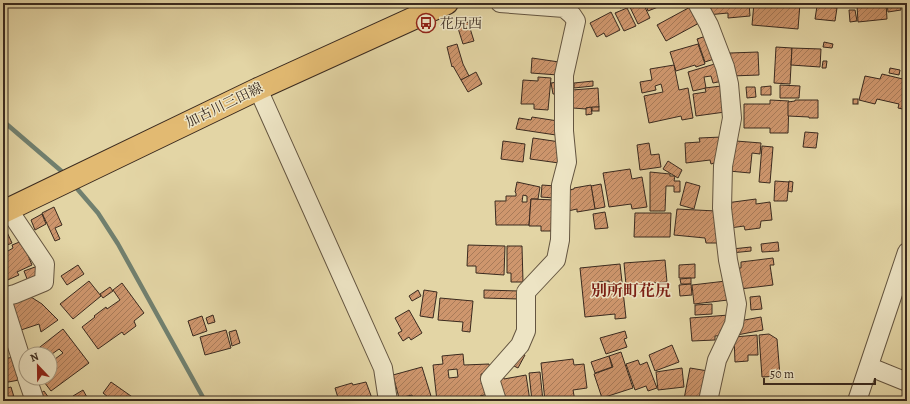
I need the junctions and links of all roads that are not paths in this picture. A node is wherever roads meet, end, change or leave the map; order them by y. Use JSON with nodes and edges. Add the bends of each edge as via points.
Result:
{"nodes":[{"id":1,"x":447,"y":3,"type":"edge"},
{"id":2,"x":500,"y":3,"type":"edge"},
{"id":3,"x":697,"y":3,"type":"edge"},
{"id":4,"x":258,"y":88,"type":"junction"},
{"id":5,"x":6,"y":210,"type":"edge"},
{"id":6,"x":907,"y":252,"type":"edge"},
{"id":7,"x":3,"y":297,"type":"edge"},
{"id":8,"x":3,"y":302,"type":"edge"},
{"id":9,"x":18,"y":349,"type":"edge"},
{"id":10,"x":870,"y":367,"type":"junction"},
{"id":11,"x":907,"y":382,"type":"edge"},
{"id":12,"x":30,"y":386,"type":"edge"},
{"id":13,"x":35,"y":401,"type":"edge"},
{"id":14,"x":388,"y":401,"type":"edge"},
{"id":15,"x":497,"y":401,"type":"edge"},
{"id":16,"x":708,"y":401,"type":"edge"},
{"id":17,"x":858,"y":401,"type":"edge"}],
"edges":[{"from":1,"to":4,"type":"main road","name":"加古川三田線"},
{"from":2,"to":15,"type":"street","via":[[564,8],[576,21],[564,75],[567,162],[561,185],[560,240],[556,260],[526,292],[526,330],[520,345],[490,380]]},
{"from":3,"to":16,"type":"street","via":[[709,25],[725,67],[732,118],[723,166],[722,208],[728,260],[737,304],[734,324],[717,360]]},
{"from":4,"to":5,"type":"main road","name":"加古川三田線"},
{"from":4,"to":14,"type":"street","via":[[382,368]]},
{"from":5,"to":7,"type":"street","via":[[45,264],[45,270],[44,282]]},
{"from":6,"to":10,"type":"street"},
{"from":8,"to":9,"type":"street"},
{"from":10,"to":11,"type":"street"},
{"from":10,"to":17,"type":"street"},
{"from":12,"to":13,"type":"street"}]}
